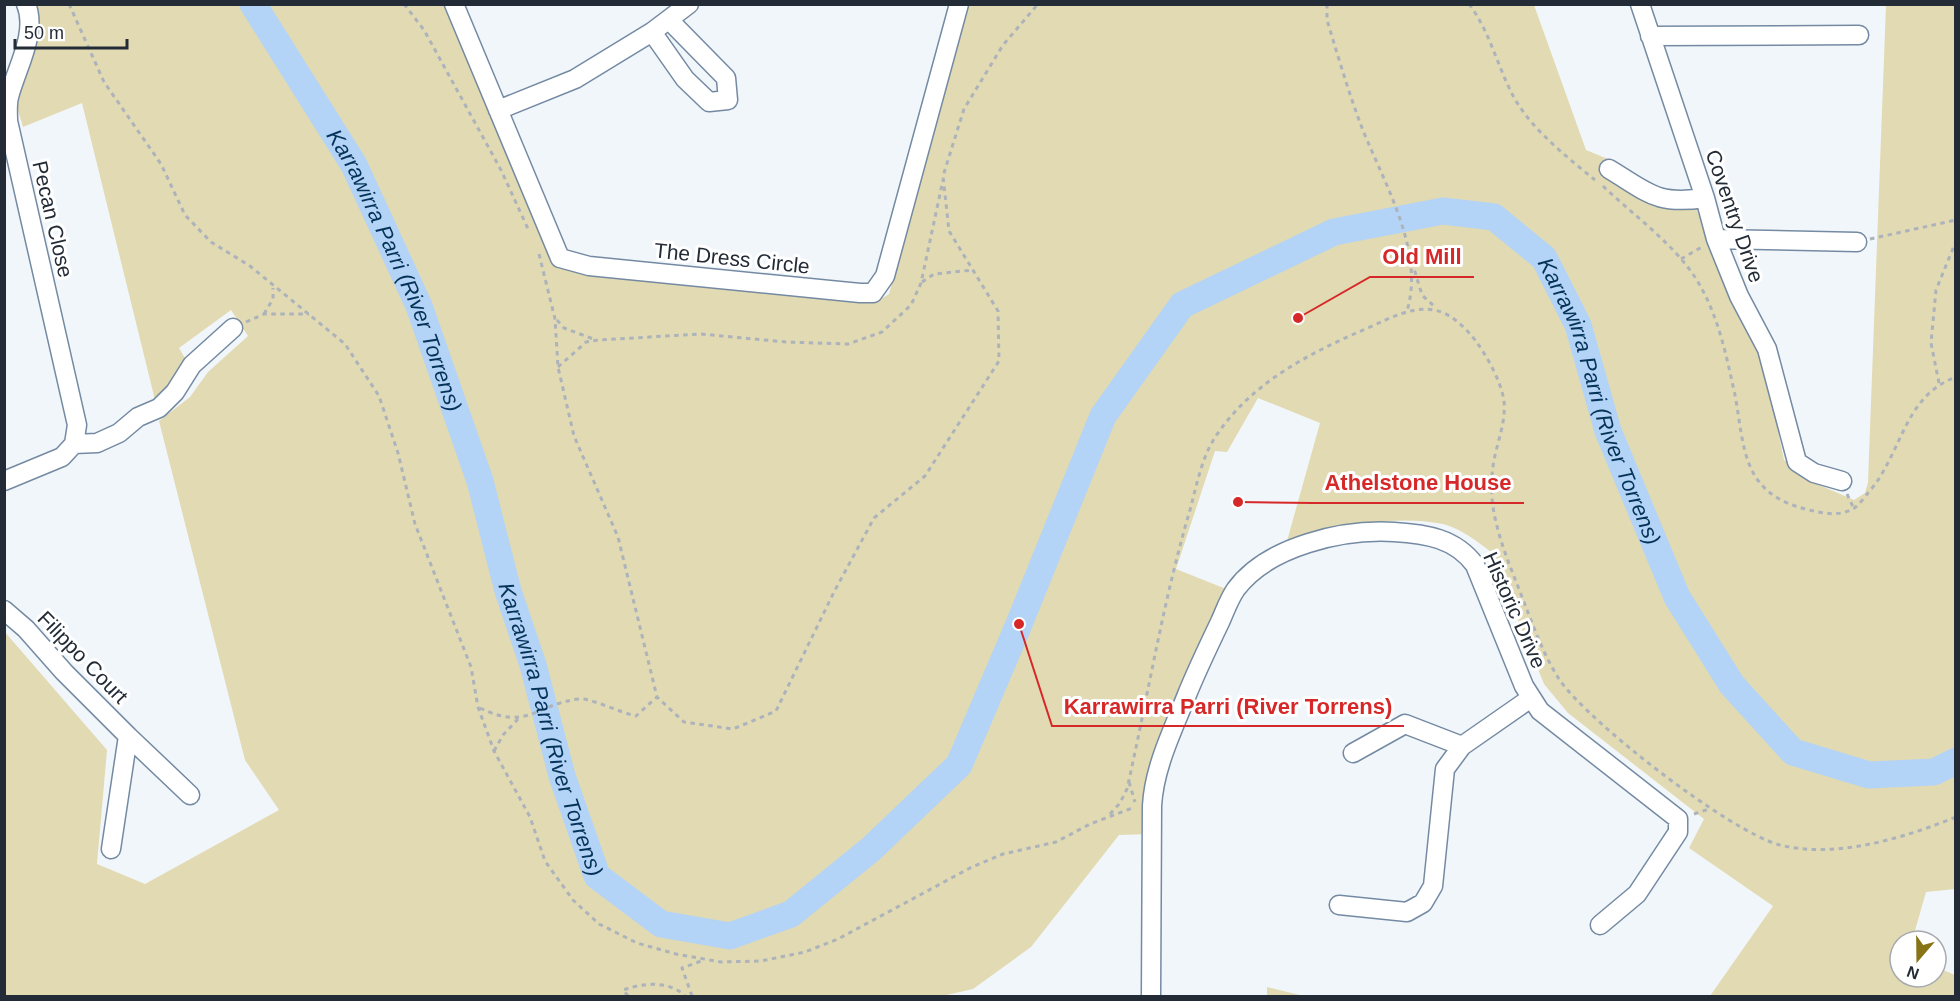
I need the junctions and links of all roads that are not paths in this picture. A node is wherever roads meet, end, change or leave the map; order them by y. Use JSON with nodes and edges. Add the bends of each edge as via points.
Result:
{"nodes":[{"id":1,"x":26,"y":4,"type":"edge"},
{"id":2,"x":454,"y":4,"type":"edge"},
{"id":3,"x":689,"y":4,"type":"edge"},
{"id":4,"x":959,"y":4,"type":"edge"},
{"id":5,"x":1640,"y":4,"type":"edge"},
{"id":6,"x":670,"y":21,"type":"junction"},
{"id":7,"x":652,"y":32,"type":"junction"},
{"id":8,"x":1859,"y":35,"type":"dead end"},
{"id":9,"x":1650,"y":36,"type":"junction"},
{"id":10,"x":498,"y":110,"type":"junction"},
{"id":11,"x":1609,"y":169,"type":"dead end"},
{"id":12,"x":1706,"y":198,"type":"junction"},
{"id":13,"x":1716,"y":239,"type":"junction"},
{"id":14,"x":1857,"y":242,"type":"road end"},
{"id":15,"x":233,"y":327,"type":"road end"},
{"id":16,"x":74,"y":444,"type":"junction"},
{"id":17,"x":4,"y":481,"type":"edge"},
{"id":18,"x":1842,"y":482,"type":"dead end"},
{"id":19,"x":4,"y":610,"type":"edge"},
{"id":20,"x":1531,"y":698,"type":"junction"},
{"id":21,"x":128,"y":736,"type":"junction"},
{"id":22,"x":1462,"y":746,"type":"junction"},
{"id":23,"x":1353,"y":753,"type":"dead end"},
{"id":24,"x":190,"y":795,"type":"dead end"},
{"id":25,"x":111,"y":849,"type":"dead end"},
{"id":26,"x":1339,"y":905,"type":"dead end"},
{"id":27,"x":1600,"y":925,"type":"dead end"},
{"id":28,"x":1151,"y":996,"type":"edge"}],
"edges":[{"from":1,"to":16,"type":"street","name":"Pecan Close","via":[[28,36],[8,100],[8,121],[77,425]]},
{"from":2,"to":10,"type":"street","name":"The Dress Circle"},
{"from":3,"to":6,"type":"street"},
{"from":4,"to":10,"type":"street","name":"The Dress Circle","via":[[885,276],[873,293],[589,266],[560,258]]},
{"from":5,"to":9,"type":"street","name":"Coventry Drive"},
{"from":6,"to":7,"type":"street"},
{"from":6,"to":7,"type":"street","via":[[726,78],[728,99],[709,102],[685,79]]},
{"from":7,"to":10,"type":"street","via":[[575,79]]},
{"from":8,"to":9,"type":"street"},
{"from":9,"to":12,"type":"street","name":"Coventry Drive"},
{"from":11,"to":12,"type":"street","via":[[1667,201]]},
{"from":12,"to":13,"type":"street","name":"Coventry Drive"},
{"from":13,"to":14,"type":"street"},
{"from":13,"to":18,"type":"street","name":"Coventry Drive","via":[[1738,297],[1767,349],[1797,462],[1814,473]]},
{"from":15,"to":16,"type":"street","via":[[192,364],[175,392],[159,408],[97,443]]},
{"from":16,"to":17,"type":"street","via":[[62,457]]},
{"from":19,"to":21,"type":"street","name":"Filippo Court"},
{"from":20,"to":22,"type":"street"},
{"from":20,"to":27,"type":"street","name":"Historic Drive","via":[[1554,723],[1678,819],[1678,832],[1637,894]]},
{"from":20,"to":28,"type":"street","name":"Historic Drive","via":[[1475,565],[1453,543],[1429,536],[1372,531],[1316,540],[1266,562],[1248,576],[1234,591],[1144,806]]},
{"from":21,"to":24,"type":"street","name":"Filippo Court"},
{"from":21,"to":25,"type":"street","name":"Filippo Court"},
{"from":22,"to":23,"type":"street","via":[[1405,724]]},
{"from":22,"to":26,"type":"street","via":[[1445,769],[1433,886],[1423,903],[1407,912]]}]}
